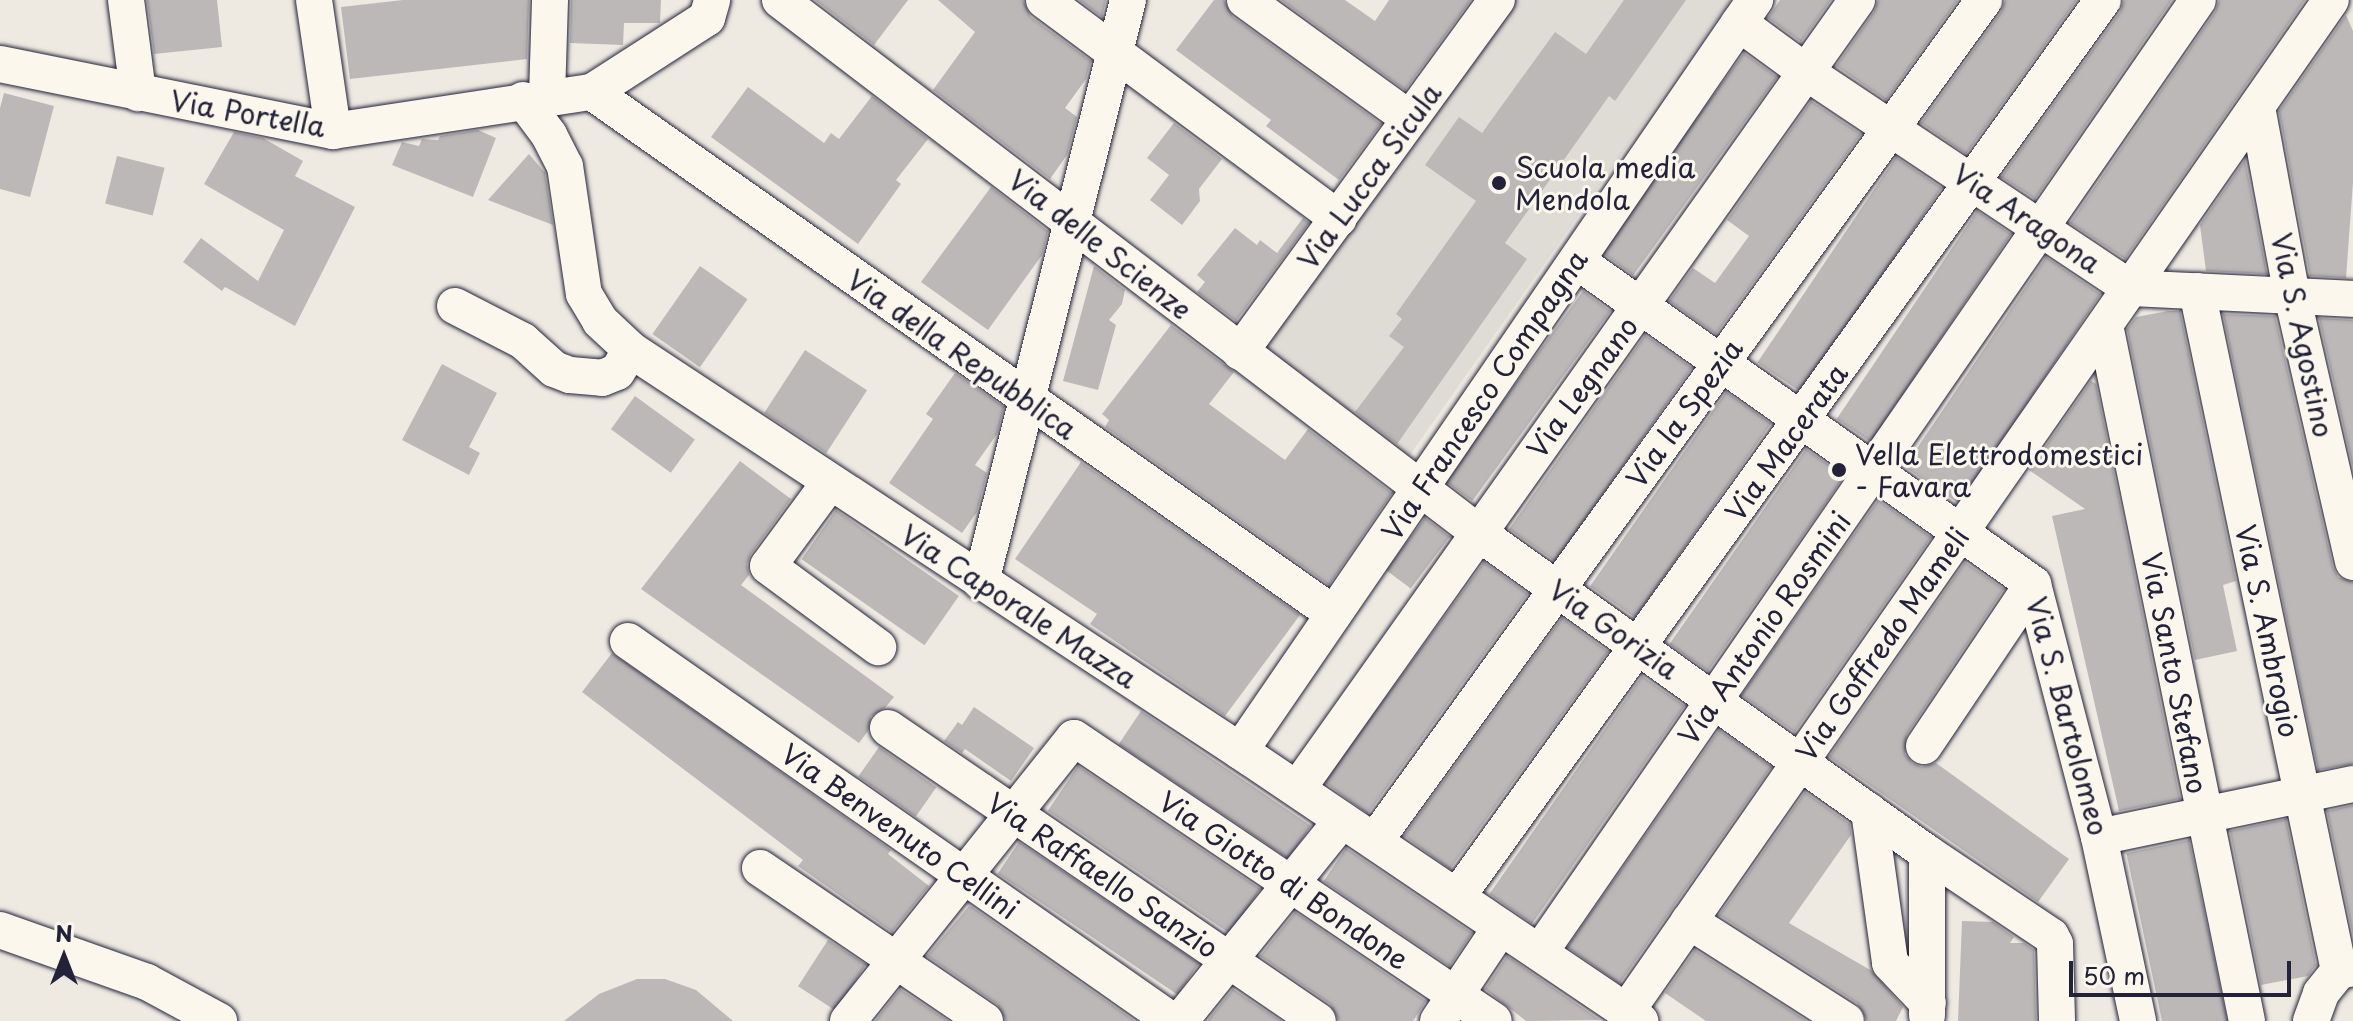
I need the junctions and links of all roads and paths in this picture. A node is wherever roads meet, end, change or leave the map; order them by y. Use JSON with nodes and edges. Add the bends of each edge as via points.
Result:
{"nodes":[{"id":1,"x":126,"y":0,"type":"edge"},
{"id":2,"x":314,"y":0,"type":"edge"},
{"id":3,"x":550,"y":0,"type":"edge"},
{"id":4,"x":712,"y":0,"type":"edge"},
{"id":5,"x":780,"y":0,"type":"edge"},
{"id":6,"x":1044,"y":0,"type":"edge"},
{"id":7,"x":1128,"y":0,"type":"edge"},
{"id":8,"x":1245,"y":0,"type":"edge"},
{"id":9,"x":1497,"y":0,"type":"edge"},
{"id":10,"x":1857,"y":0,"type":"edge"},
{"id":11,"x":1984,"y":0,"type":"edge"},
{"id":12,"x":2103,"y":0,"type":"edge"},
{"id":13,"x":2198,"y":0,"type":"edge"},
{"id":14,"x":2331,"y":0,"type":"edge"},
{"id":15,"x":1747,"y":11,"type":"edge"},
{"id":16,"x":1114,"y":53,"type":"junction"},
{"id":17,"x":7,"y":60,"type":"edge"},
{"id":18,"x":1806,"y":72,"type":"junction"},
{"id":19,"x":592,"y":92,"type":"junction"},
{"id":20,"x":138,"y":93,"type":"junction"},
{"id":21,"x":535,"y":98,"type":"junction"},
{"id":22,"x":2257,"y":107,"type":"junction"},
{"id":23,"x":1410,"y":119,"type":"junction"},
{"id":24,"x":1892,"y":127,"type":"junction"},
{"id":25,"x":333,"y":131,"type":"junction"},
{"id":26,"x":1972,"y":182,"type":"junction"},
{"id":27,"x":1339,"y":219,"type":"junction"},
{"id":28,"x":1071,"y":221,"type":"junction"},
{"id":29,"x":2041,"y":227,"type":"junction"},
{"id":30,"x":1577,"y":261,"type":"junction"},
{"id":31,"x":2130,"y":288,"type":"junction"},
{"id":32,"x":2197,"y":291,"type":"junction"},
{"id":33,"x":2292,"y":295,"type":"junction"},
{"id":34,"x":2353,"y":299,"type":"edge"},
{"id":35,"x":455,"y":306,"type":"dead end"},
{"id":36,"x":1640,"y":306,"type":"junction"},
{"id":37,"x":2105,"y":325,"type":"junction"},
{"id":38,"x":631,"y":350,"type":"junction"},
{"id":39,"x":1240,"y":352,"type":"junction"},
{"id":40,"x":1721,"y":363,"type":"junction"},
{"id":41,"x":1026,"y":400,"type":"junction"},
{"id":42,"x":1801,"y":420,"type":"junction"},
{"id":43,"x":1873,"y":471,"type":"junction"},
{"id":44,"x":830,"y":482,"type":"junction"},
{"id":45,"x":1420,"y":489,"type":"junction"},
{"id":46,"x":1478,"y":532,"type":"junction"},
{"id":47,"x":1960,"y":532,"type":"junction"},
{"id":48,"x":2353,"y":562,"type":"edge"},
{"id":49,"x":981,"y":582,"type":"junction"},
{"id":50,"x":2033,"y":584,"type":"junction"},
{"id":51,"x":1557,"y":589,"type":"junction"},
{"id":52,"x":1334,"y":614,"type":"junction"},
{"id":53,"x":628,"y":641,"type":"dead end"},
{"id":54,"x":1638,"y":646,"type":"junction"},
{"id":55,"x":878,"y":647,"type":"dead end"},
{"id":56,"x":1714,"y":700,"type":"junction"},
{"id":57,"x":888,"y":728,"type":"dead end"},
{"id":58,"x":1246,"y":743,"type":"junction"},
{"id":59,"x":1924,"y":746,"type":"dead end"},
{"id":60,"x":1800,"y":761,"type":"junction"},
{"id":61,"x":1308,"y":774,"type":"junction"},
{"id":62,"x":2353,"y":784,"type":"edge"},
{"id":63,"x":2301,"y":795,"type":"junction"},
{"id":64,"x":1869,"y":811,"type":"junction"},
{"id":65,"x":1014,"y":814,"type":"junction"},
{"id":66,"x":2204,"y":815,"type":"junction"},
{"id":67,"x":1342,"y":820,"type":"junction"},
{"id":68,"x":1385,"y":827,"type":"junction"},
{"id":69,"x":2099,"y":837,"type":"junction"},
{"id":70,"x":1927,"y":853,"type":"junction"},
{"id":71,"x":760,"y":868,"type":"dead end"},
{"id":72,"x":964,"y":876,"type":"junction"},
{"id":73,"x":1467,"y":883,"type":"junction"},
{"id":74,"x":1290,"y":884,"type":"junction"},
{"id":75,"x":1689,"y":921,"type":"junction"},
{"id":76,"x":1501,"y":927,"type":"junction"},
{"id":77,"x":0,"y":930,"type":"edge"},
{"id":78,"x":1549,"y":939,"type":"junction"},
{"id":79,"x":896,"y":961,"type":"junction"},
{"id":80,"x":1228,"y":961,"type":"junction"},
{"id":81,"x":2346,"y":970,"type":"edge"},
{"id":82,"x":1447,"y":1008,"type":"edge"},
{"id":83,"x":1634,"y":1010,"type":"edge"},
{"id":84,"x":1928,"y":1012,"type":"edge"},
{"id":85,"x":219,"y":1021,"type":"edge"},
{"id":86,"x":848,"y":1021,"type":"edge"},
{"id":87,"x":985,"y":1021,"type":"edge"},
{"id":88,"x":1172,"y":1021,"type":"edge"},
{"id":89,"x":1180,"y":1021,"type":"edge"},
{"id":90,"x":1318,"y":1021,"type":"edge"},
{"id":91,"x":1494,"y":1021,"type":"edge"},
{"id":92,"x":1846,"y":1021,"type":"edge"},
{"id":93,"x":2057,"y":1021,"type":"edge"},
{"id":94,"x":2138,"y":1021,"type":"edge"},
{"id":95,"x":2247,"y":1021,"type":"edge"},
{"id":96,"x":2311,"y":1021,"type":"edge"}],
"edges":[{"from":1,"to":20,"type":"street"},
{"from":2,"to":25,"type":"street"},
{"from":3,"to":21,"type":"street"},
{"from":4,"to":19,"type":"street","via":[[707,18]]},
{"from":5,"to":28,"type":"street","name":"Via delle Scienze"},
{"from":6,"to":16,"type":"street"},
{"from":7,"to":16,"type":"street"},
{"from":8,"to":23,"type":"street"},
{"from":9,"to":23,"type":"street","name":"Via Lucca Sicula"},
{"from":10,"to":18,"type":"street","name":"Via Legnano"},
{"from":11,"to":24,"type":"street","name":"Via la Spezia"},
{"from":12,"to":26,"type":"street","name":"Via Macerata"},
{"from":13,"to":29,"type":"street","name":"Via Antonio Rosmini"},
{"from":14,"to":22,"type":"street","name":"Via Goffredo Mameli"},
{"from":15,"to":18,"type":"street","name":"Via Aragona"},
{"from":15,"to":30,"type":"street","name":"Via Francesco Compagna"},
{"from":16,"to":27,"type":"street"},
{"from":16,"to":28,"type":"street"},
{"from":17,"to":20,"type":"street","name":"Via Portella"},
{"from":18,"to":24,"type":"street","name":"Via Aragona"},
{"from":18,"to":36,"type":"street","name":"Via Legnano"},
{"from":19,"to":21,"type":"street","name":"Via Portella"},
{"from":19,"to":41,"type":"street","name":"Via della Repubblica"},
{"from":20,"to":25,"type":"street","name":"Via Portella"},
{"from":21,"to":25,"type":"street","name":"Via Portella"},
{"from":21,"to":38,"type":"street","name":"Via Caporale Mazza","via":[[565,166],[584,294],[600,321]]},
{"from":22,"to":31,"type":"street","name":"Via Goffredo Mameli"},
{"from":22,"to":33,"type":"street","name":"Via S. Agostino"},
{"from":23,"to":27,"type":"street","name":"Via Lucca Sicula"},
{"from":24,"to":26,"type":"street","name":"Via Aragona"},
{"from":24,"to":40,"type":"street","name":"Via la Spezia"},
{"from":26,"to":29,"type":"street","name":"Via Aragona"},
{"from":26,"to":42,"type":"street","name":"Via Macerata"},
{"from":27,"to":39,"type":"street","name":"Via Lucca Sicula"},
{"from":28,"to":39,"type":"street","name":"Via delle Scienze"},
{"from":28,"to":41,"type":"street"},
{"from":29,"to":31,"type":"street","name":"Via Aragona"},
{"from":29,"to":43,"type":"street","name":"Via Antonio Rosmini"},
{"from":30,"to":36,"type":"street","name":"Via S. Bartolomeo"},
{"from":30,"to":45,"type":"street","name":"Via Francesco Compagna"},
{"from":31,"to":32,"type":"street","name":"Via Aragona"},
{"from":31,"to":37,"type":"street","name":"Via Goffredo Mameli"},
{"from":32,"to":33,"type":"street","name":"Via Aragona"},
{"from":32,"to":63,"type":"street","name":"Via S. Ambrogio"},
{"from":33,"to":34,"type":"street","name":"Via Aragona"},
{"from":33,"to":48,"type":"street","name":"Via S. Agostino"},
{"from":35,"to":38,"type":"street","via":[[523,341],[554,369],[570,375],[594,378],[617,372]]},
{"from":36,"to":40,"type":"street","name":"Via S. Bartolomeo"},
{"from":36,"to":46,"type":"street","name":"Via Legnano"},
{"from":37,"to":47,"type":"street","name":"Via Goffredo Mameli"},
{"from":37,"to":66,"type":"street","name":"Via Santo Stefano"},
{"from":38,"to":44,"type":"street","name":"Via Caporale Mazza"},
{"from":39,"to":45,"type":"street","name":"Via delle Scienze"},
{"from":40,"to":42,"type":"street","name":"Via S. Bartolomeo"},
{"from":40,"to":51,"type":"street","name":"Via la Spezia"},
{"from":41,"to":49,"type":"street"},
{"from":41,"to":52,"type":"street","name":"Via della Repubblica"},
{"from":42,"to":43,"type":"street","name":"Via S. Bartolomeo"},
{"from":42,"to":54,"type":"street","name":"Via Macerata"},
{"from":43,"to":47,"type":"street","name":"Via S. Bartolomeo"},
{"from":43,"to":56,"type":"street","name":"Via Antonio Rosmini"},
{"from":44,"to":49,"type":"street","name":"Via Caporale Mazza"},
{"from":44,"to":55,"type":"street","via":[[768,566]]},
{"from":45,"to":46,"type":"street","name":"Via Gorizia"},
{"from":45,"to":52,"type":"street","name":"Via Francesco Compagna"},
{"from":46,"to":51,"type":"street","name":"Via Gorizia"},
{"from":46,"to":61,"type":"street","name":"Via Legnano"},
{"from":47,"to":50,"type":"street","name":"Via S. Bartolomeo"},
{"from":47,"to":60,"type":"street","name":"Via Goffredo Mameli"},
{"from":49,"to":58,"type":"street","name":"Via Caporale Mazza"},
{"from":50,"to":59,"type":"street"},
{"from":50,"to":69,"type":"street","name":"Via S. Bartolomeo"},
{"from":51,"to":54,"type":"street","name":"Via Gorizia"},
{"from":51,"to":68,"type":"street","name":"Via la Spezia"},
{"from":52,"to":58,"type":"street","name":"Via Francesco Compagna"},
{"from":53,"to":72,"type":"street","name":"Via Benvenuto Cellini"},
{"from":54,"to":56,"type":"street","name":"Via Gorizia"},
{"from":54,"to":73,"type":"street","name":"Via Macerata"},
{"from":56,"to":60,"type":"street","name":"Via Gorizia"},
{"from":56,"to":78,"type":"street","name":"Via Antonio Rosmini"},
{"from":57,"to":65,"type":"street","name":"Via Raffaello Sanzio"},
{"from":58,"to":61,"type":"street","name":"Via Caporale Mazza"},
{"from":58,"to":67,"type":"street","name":"Via Caporale Mazza"},
{"from":60,"to":64,"type":"street","name":"Via Gorizia"},
{"from":60,"to":75,"type":"street","name":"Via Goffredo Mameli"},
{"from":61,"to":68,"type":"street","name":"Via Caporale Mazza"},
{"from":62,"to":63,"type":"street"},
{"from":63,"to":66,"type":"street"},
{"from":63,"to":81,"type":"street","name":"Via S. Ambrogio"},
{"from":64,"to":70,"type":"street","name":"Via Gorizia"},
{"from":64,"to":84,"type":"street","via":[[1890,963]]},
{"from":65,"to":72,"type":"street"},
{"from":65,"to":74,"type":"street","name":"Via Giotto di Bondone","via":[[1074,738]]},
{"from":65,"to":80,"type":"street","name":"Via Raffaello Sanzio"},
{"from":66,"to":69,"type":"street"},
{"from":66,"to":95,"type":"street","name":"Via Santo Stefano"},
{"from":67,"to":74,"type":"street"},
{"from":67,"to":76,"type":"street","name":"Via Caporale Mazza"},
{"from":68,"to":73,"type":"street","name":"Via Caporale Mazza"},
{"from":69,"to":94,"type":"street","name":"Via S. Bartolomeo"},
{"from":70,"to":84,"type":"street"},
{"from":70,"to":93,"type":"street","name":"Via Gorizia","via":[[2054,939]]},
{"from":71,"to":79,"type":"street"},
{"from":72,"to":79,"type":"street"},
{"from":72,"to":88,"type":"street","name":"Via Benvenuto Cellini"},
{"from":73,"to":78,"type":"street","name":"Via Caporale Mazza"},
{"from":74,"to":80,"type":"street"},
{"from":74,"to":82,"type":"street","name":"Via Giotto di Bondone"},
{"from":75,"to":83,"type":"street","name":"Via Goffredo Mameli"},
{"from":75,"to":92,"type":"street"},
{"from":76,"to":82,"type":"street"},
{"from":76,"to":83,"type":"street","name":"Via Caporale Mazza"},
{"from":77,"to":85,"type":"street","via":[[147,982]]},
{"from":78,"to":83,"type":"street","name":"Via Caporale Mazza"},
{"from":79,"to":86,"type":"street"},
{"from":79,"to":87,"type":"street"},
{"from":80,"to":89,"type":"street"},
{"from":80,"to":90,"type":"street","name":"Via Raffaello Sanzio"},
{"from":81,"to":96,"type":"street","name":"Via S. Ambrogio","via":[[2321,993]]},
{"from":82,"to":91,"type":"street","name":"Via Giotto di Bondone"}]}
